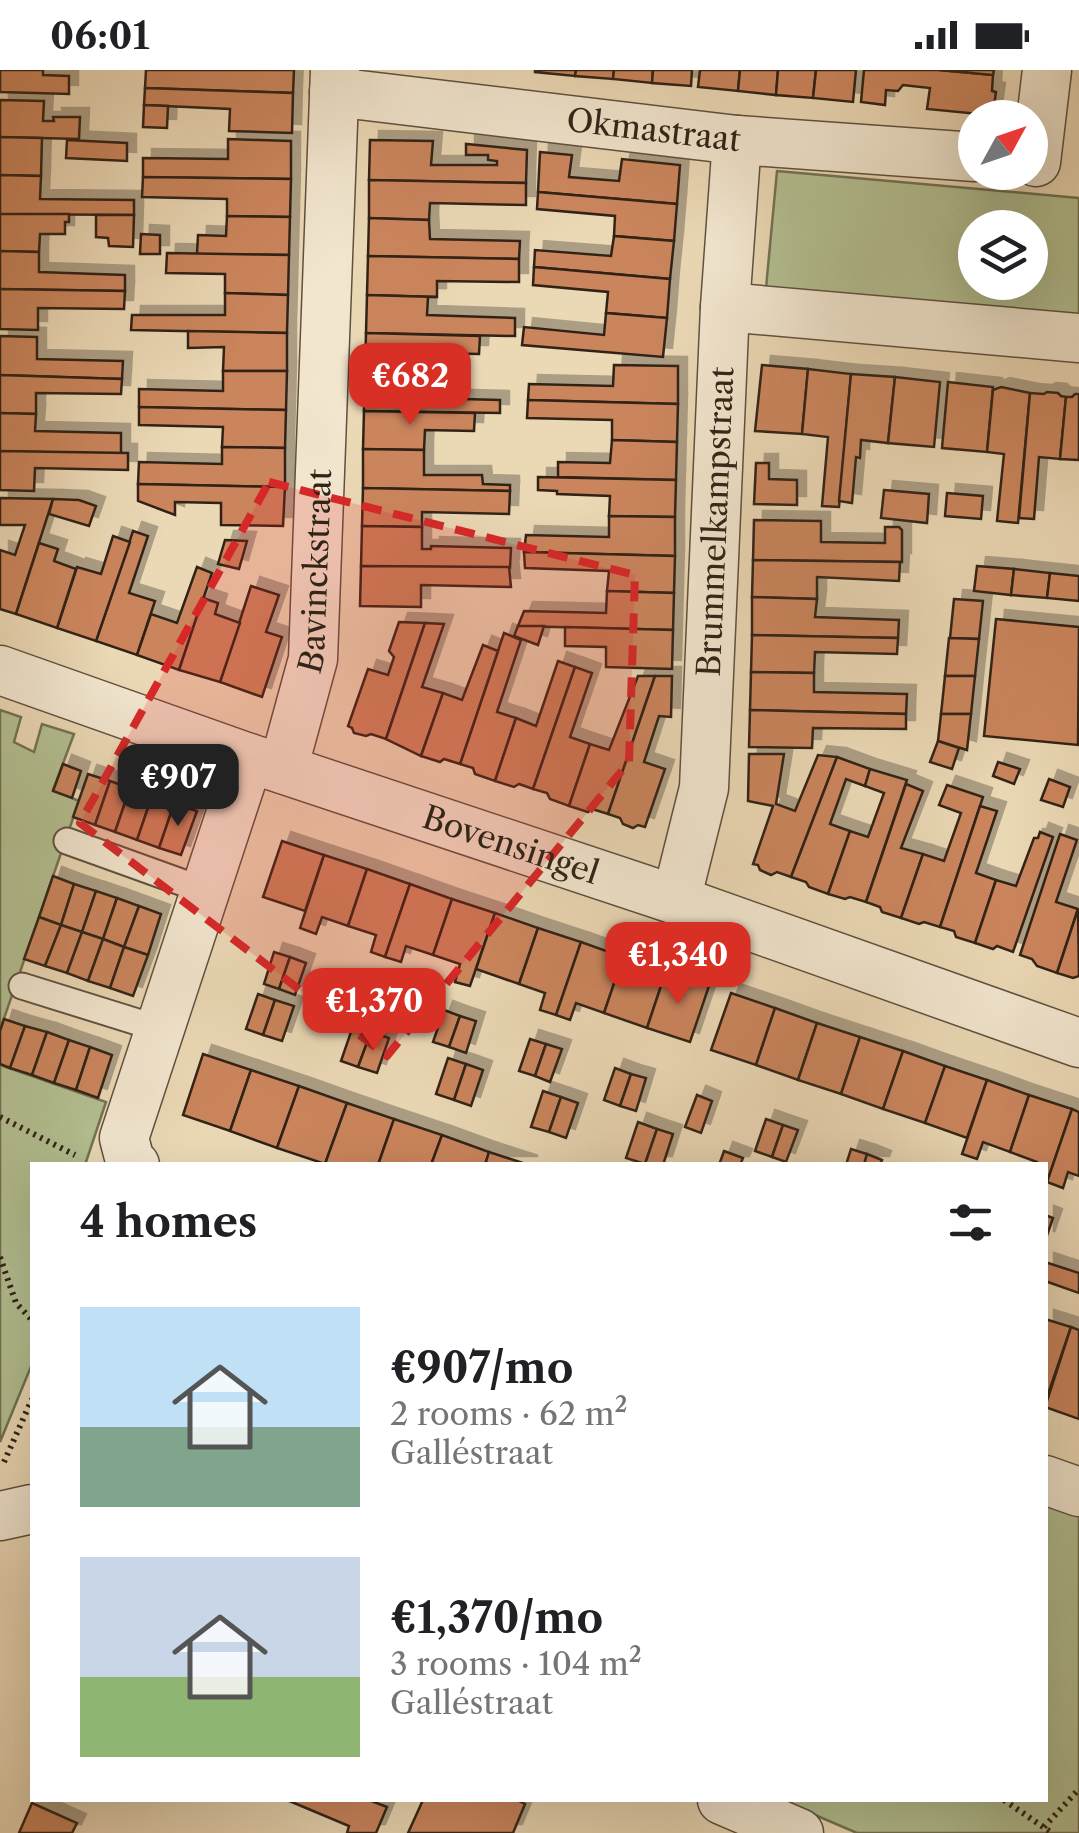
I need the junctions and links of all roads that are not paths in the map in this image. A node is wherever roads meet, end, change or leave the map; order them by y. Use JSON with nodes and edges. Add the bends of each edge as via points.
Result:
{"nodes":[{"id":1,"x":1048,"y":70,"type":"edge"},
{"id":2,"x":334,"y":81,"type":"edge"},
{"id":3,"x":1048,"y":100,"type":"edge"},
{"id":4,"x":736,"y":140,"type":"junction"},
{"id":5,"x":958,"y":156,"type":"edge"},
{"id":6,"x":725,"y":307,"type":"junction"},
{"id":7,"x":1079,"y":338,"type":"edge"},
{"id":8,"x":0,"y":670,"type":"edge"},
{"id":9,"x":266,"y":764,"type":"junction"},
{"id":10,"x":67,"y":842,"type":"dead end"},
{"id":11,"x":206,"y":891,"type":"junction"},
{"id":12,"x":676,"y":900,"type":"junction"},
{"id":13,"x":22,"y":986,"type":"dead end"},
{"id":14,"x":160,"y":1029,"type":"junction"},
{"id":15,"x":1079,"y":1043,"type":"edge"},
{"id":16,"x":133,"y":1162,"type":"edge"},
{"id":17,"x":1048,"y":1481,"type":"edge"},
{"id":18,"x":1079,"y":1492,"type":"edge"}],
"edges":[{"from":1,"to":3,"type":"street"},
{"from":2,"to":4,"type":"street","name":"Okmastraat"},
{"from":2,"to":9,"type":"street","name":"Bavinckstraat","via":[[314,658]]},
{"from":4,"to":5,"type":"street","name":"Okmastraat"},
{"from":4,"to":6,"type":"street","name":"Brummelkampstraat"},
{"from":6,"to":7,"type":"street"},
{"from":6,"to":12,"type":"street","name":"Brummelkampstraat","via":[[704,788]]},
{"from":8,"to":9,"type":"street","name":"Bovensingel"},
{"from":9,"to":11,"type":"street","name":"Bavinckstraat"},
{"from":9,"to":12,"type":"street","name":"Bovensingel"},
{"from":10,"to":11,"type":"lane"},
{"from":11,"to":14,"type":"street","name":"Bavinckstraat"},
{"from":12,"to":15,"type":"street","name":"Bovensingel"},
{"from":13,"to":14,"type":"lane"},
{"from":14,"to":16,"type":"street","name":"Bavinckstraat","via":[[124,1138]]},
{"from":17,"to":18,"type":"street"}]}
